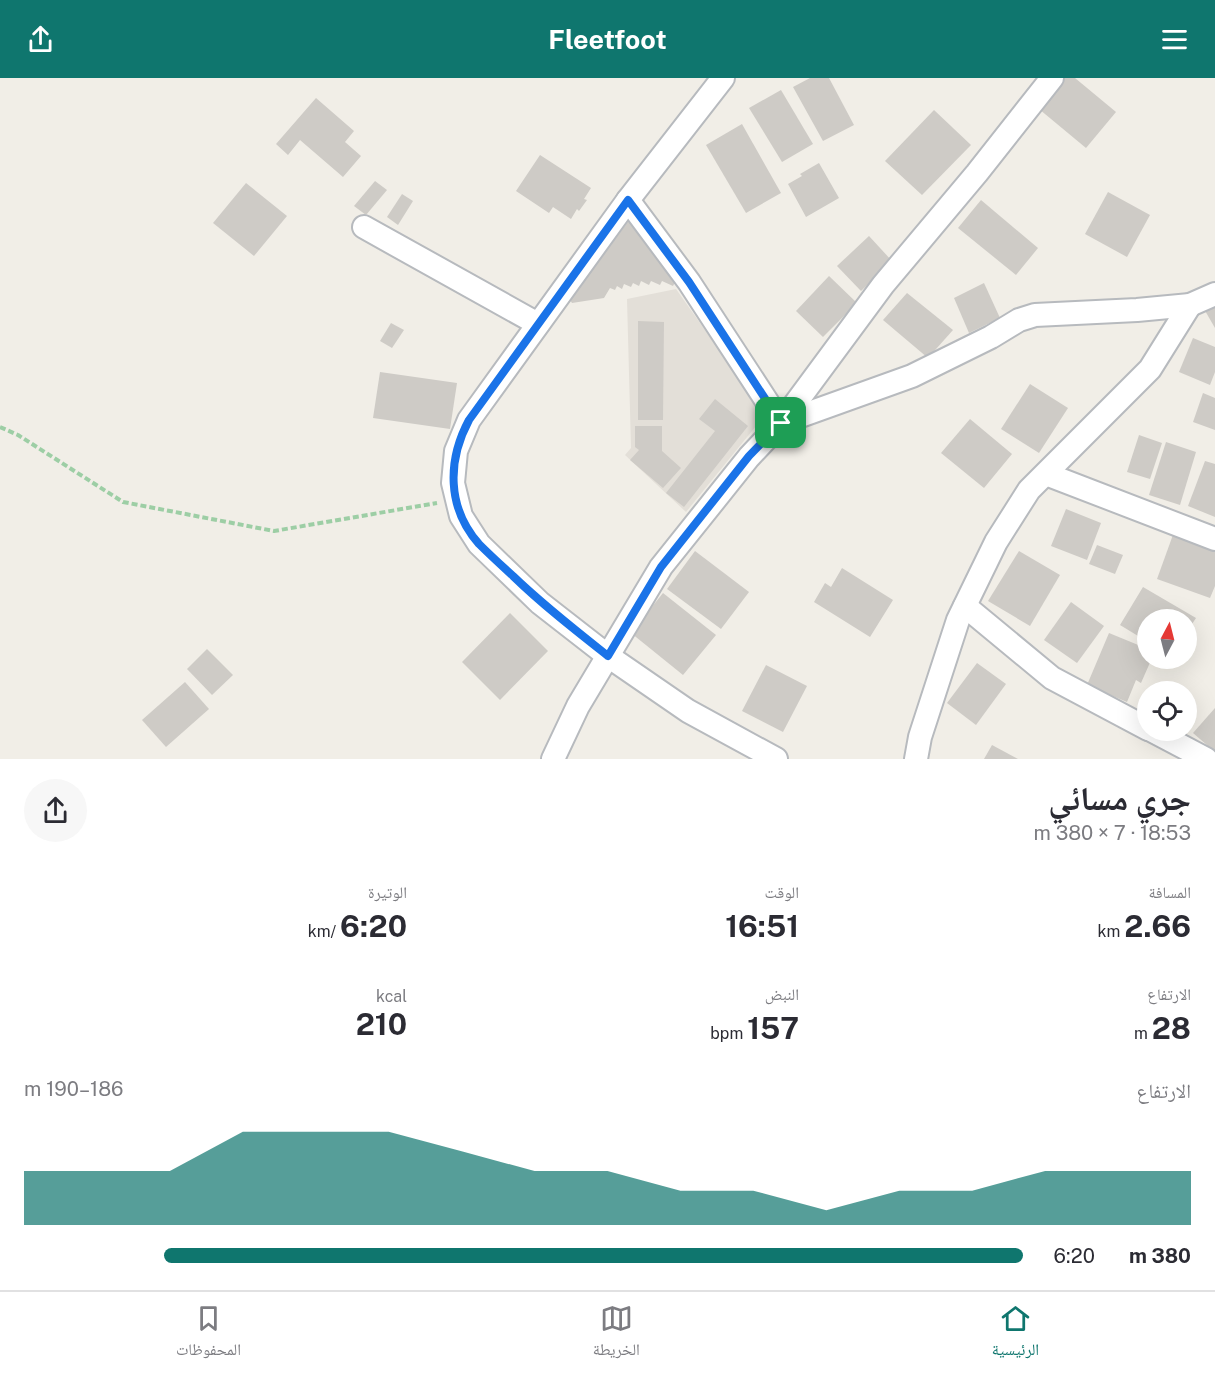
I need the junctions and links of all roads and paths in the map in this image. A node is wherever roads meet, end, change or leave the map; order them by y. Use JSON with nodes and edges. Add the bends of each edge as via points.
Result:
{"nodes":[{"id":1,"x":723,"y":78,"type":"edge"},
{"id":2,"x":1052,"y":78,"type":"edge"},
{"id":3,"x":628,"y":200,"type":"junction"},
{"id":4,"x":364,"y":227,"type":"dead end"},
{"id":5,"x":1215,"y":294,"type":"edge"},
{"id":6,"x":1190,"y":305,"type":"junction"},
{"id":7,"x":538,"y":324,"type":"junction"},
{"id":8,"x":781,"y":423,"type":"junction"},
{"id":9,"x":0,"y":427,"type":"edge"},
{"id":10,"x":1046,"y":474,"type":"junction"},
{"id":11,"x":456,"y":500,"type":"junction"},
{"id":12,"x":1215,"y":539,"type":"edge"},
{"id":13,"x":965,"y":606,"type":"junction"},
{"id":14,"x":608,"y":656,"type":"junction"},
{"id":15,"x":1137,"y":724,"type":"edge"},
{"id":16,"x":1171,"y":741,"type":"edge"},
{"id":17,"x":553,"y":759,"type":"edge"},
{"id":18,"x":776,"y":759,"type":"edge"},
{"id":19,"x":916,"y":759,"type":"edge"},
{"id":20,"x":1206,"y":759,"type":"edge"}],
"edges":[{"from":1,"to":3,"type":"street"},
{"from":2,"to":8,"type":"street","via":[[883,285]]},
{"from":3,"to":7,"type":"street"},
{"from":3,"to":8,"type":"street","via":[[689,282]]},
{"from":4,"to":7,"type":"street"},
{"from":5,"to":6,"type":"street"},
{"from":6,"to":8,"type":"street","via":[[1035,315],[912,376]]},
{"from":6,"to":10,"type":"street","via":[[1150,369]]},
{"from":7,"to":11,"type":"street","via":[[461,435],[453,467]]},
{"from":8,"to":14,"type":"street","via":[[749,456],[661,567]]},
{"from":9,"to":11,"type":"path","via":[[123,502],[274,531]]},
{"from":10,"to":12,"type":"street"},
{"from":10,"to":13,"type":"street","via":[[1029,490],[996,542]]},
{"from":11,"to":14,"type":"street","via":[[479,544],[540,603]]},
{"from":13,"to":15,"type":"street","via":[[1052,678]]},
{"from":13,"to":19,"type":"street","via":[[920,736]]},
{"from":14,"to":17,"type":"street"},
{"from":14,"to":18,"type":"street","via":[[688,711]]},
{"from":16,"to":20,"type":"street"}]}
